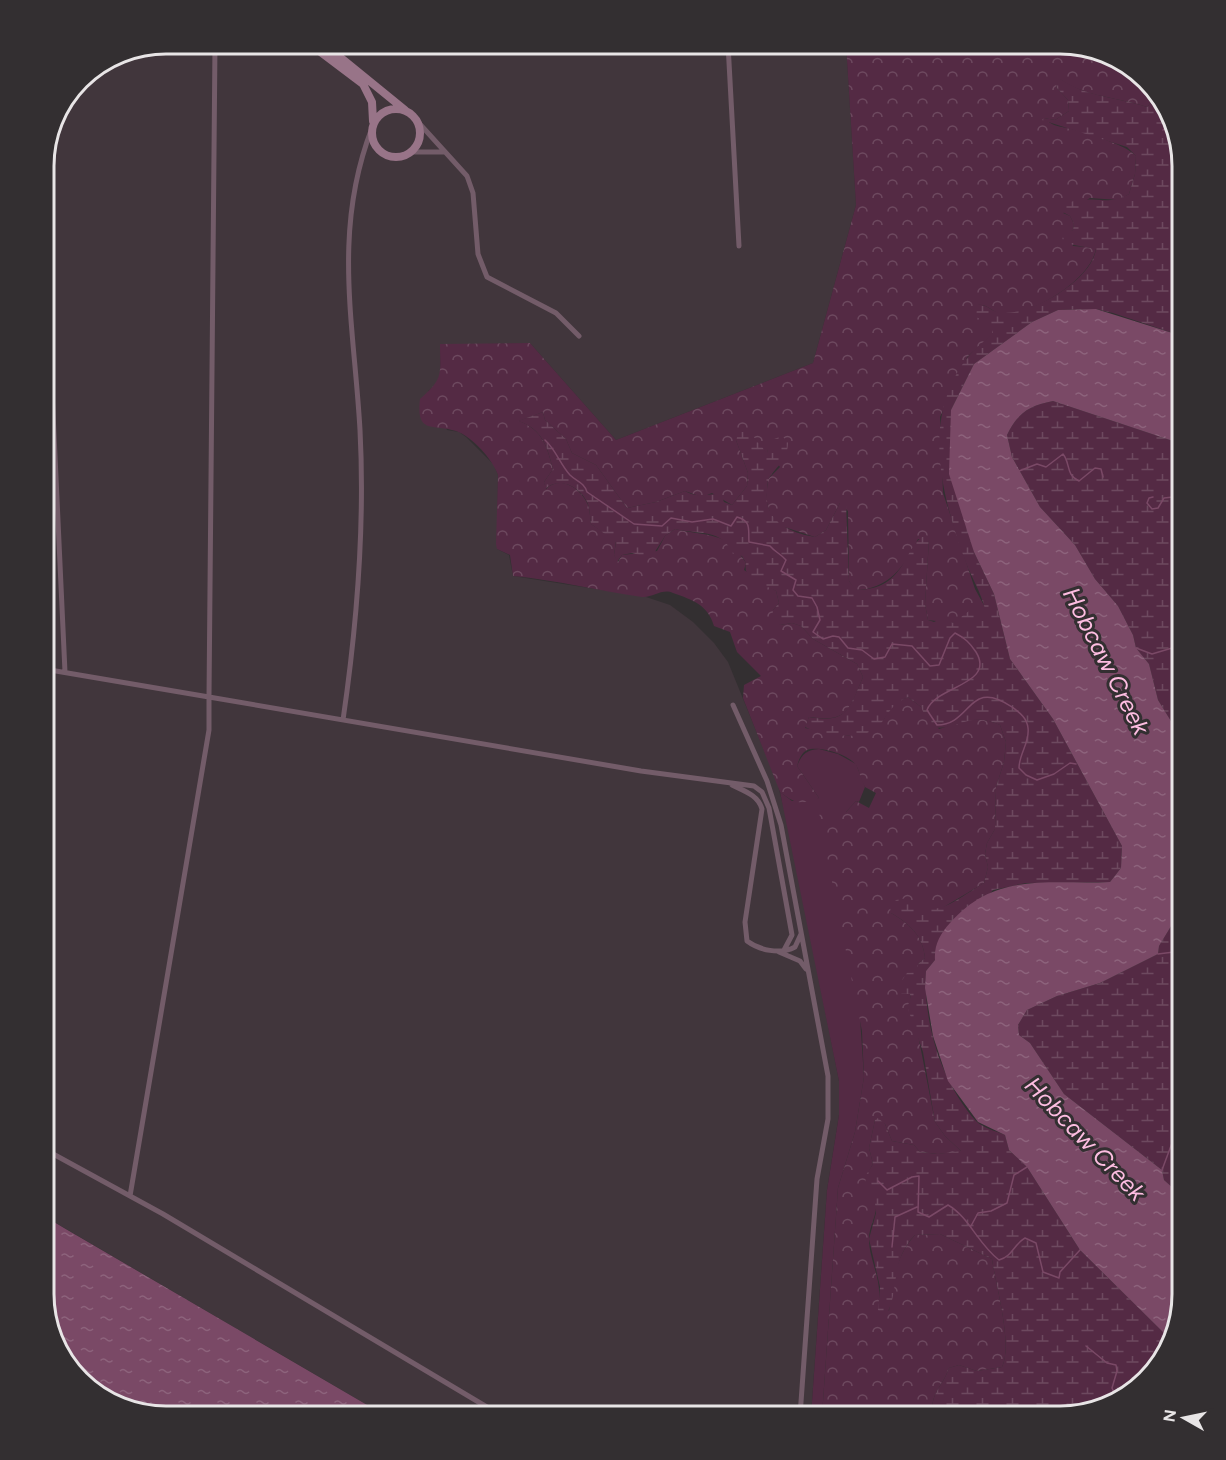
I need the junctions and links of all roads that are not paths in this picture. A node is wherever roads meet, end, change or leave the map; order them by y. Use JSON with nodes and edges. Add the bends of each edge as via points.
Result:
{"nodes":[{"id":1,"x":215,"y":54,"type":"edge"},
{"id":2,"x":323,"y":54,"type":"edge"},
{"id":3,"x":340,"y":54,"type":"edge"},
{"id":4,"x":729,"y":54,"type":"edge"},
{"id":5,"x":406,"y":111,"type":"junction"},
{"id":6,"x":418,"y":122,"type":"junction"},
{"id":7,"x":372,"y":126,"type":"junction"},
{"id":8,"x":411,"y":152,"type":"junction"},
{"id":9,"x":447,"y":153,"type":"junction"},
{"id":10,"x":740,"y":246,"type":"dead end"},
{"id":11,"x":579,"y":336,"type":"dead end"},
{"id":12,"x":54,"y":434,"type":"edge"},
{"id":13,"x":54,"y":670,"type":"edge"},
{"id":14,"x":65,"y":672,"type":"junction"},
{"id":15,"x":209,"y":697,"type":"junction"},
{"id":16,"x":733,"y":705,"type":"dead end"},
{"id":17,"x":343,"y":720,"type":"junction"},
{"id":18,"x":727,"y":783,"type":"junction"},
{"id":19,"x":801,"y":934,"type":"junction"},
{"id":20,"x":774,"y":950,"type":"junction"},
{"id":21,"x":783,"y":952,"type":"junction"},
{"id":22,"x":808,"y":973,"type":"junction"},
{"id":23,"x":54,"y":1154,"type":"edge"},
{"id":24,"x":130,"y":1196,"type":"junction"},
{"id":25,"x":485,"y":1406,"type":"edge"},
{"id":26,"x":801,"y":1406,"type":"edge"}],
"edges":[{"from":1,"to":15,"type":"street"},
{"from":2,"to":7,"type":"main road","via":[[363,84],[372,102]]},
{"from":3,"to":5,"type":"main road"},
{"from":4,"to":10,"type":"street"},
{"from":5,"to":6,"type":"main road"},
{"from":5,"to":7,"type":"main road","via":[[385,111]]},
{"from":6,"to":8,"type":"main road","via":[[420,138]]},
{"from":6,"to":9,"type":"street"},
{"from":7,"to":8,"type":"main road","via":[[375,145],[385,155],[396,157]]},
{"from":7,"to":17,"type":"street","via":[[353,192],[347,231],[348,314],[360,430],[354,646]]},
{"from":8,"to":9,"type":"street"},
{"from":9,"to":11,"type":"street","via":[[467,176],[473,193],[478,254],[487,277],[556,313]]},
{"from":12,"to":14,"type":"street"},
{"from":13,"to":14,"type":"street"},
{"from":14,"to":15,"type":"street"},
{"from":15,"to":17,"type":"street"},
{"from":15,"to":24,"type":"street","via":[[209,730]]},
{"from":16,"to":19,"type":"street","via":[[767,781],[781,825]]},
{"from":17,"to":18,"type":"street"},
{"from":18,"to":20,"type":"street","via":[[760,801],[762,808],[745,933],[752,945]]},
{"from":18,"to":21,"type":"street","via":[[754,786],[766,798],[792,935]]},
{"from":19,"to":21,"type":"street","via":[[795,947]]},
{"from":19,"to":22,"type":"street"},
{"from":20,"to":21,"type":"street"},
{"from":20,"to":22,"type":"street","via":[[800,961]]},
{"from":22,"to":26,"type":"street","via":[[828,1076],[829,1107],[816,1191]]},
{"from":23,"to":24,"type":"street"},
{"from":24,"to":25,"type":"street"}]}
